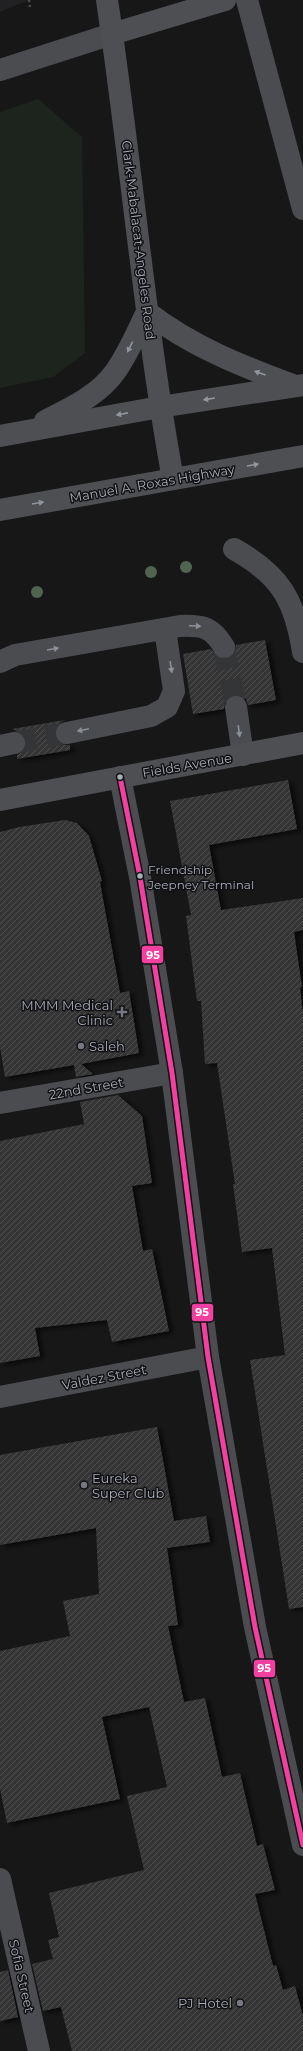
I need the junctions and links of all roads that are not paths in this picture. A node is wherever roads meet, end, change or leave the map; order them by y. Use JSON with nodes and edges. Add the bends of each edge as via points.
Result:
{"nodes":[{"id":1,"x":107,"y":0,"type":"edge"},
{"id":2,"x":226,"y":0,"type":"edge"},
{"id":3,"x":247,"y":0,"type":"edge"},
{"id":4,"x":112,"y":34,"type":"junction"},
{"id":5,"x":0,"y":70,"type":"edge"},
{"id":6,"x":303,"y":209,"type":"edge"},
{"id":7,"x":147,"y":312,"type":"junction"},
{"id":8,"x":300,"y":386,"type":"edge"},
{"id":9,"x":160,"y":407,"type":"junction"},
{"id":10,"x":22,"y":432,"type":"junction"},
{"id":11,"x":0,"y":436,"type":"edge"},
{"id":12,"x":303,"y":456,"type":"edge"},
{"id":13,"x":173,"y":479,"type":"junction"},
{"id":14,"x":0,"y":510,"type":"edge"},
{"id":15,"x":234,"y":549,"type":"dead end"},
{"id":16,"x":165,"y":629,"type":"junction"},
{"id":17,"x":224,"y":647,"type":"tunnel mouth"},
{"id":18,"x":303,"y":652,"type":"edge"},
{"id":19,"x":0,"y":662,"type":"edge"},
{"id":20,"x":236,"y":707,"type":"tunnel mouth"},
{"id":21,"x":67,"y":733,"type":"tunnel mouth"},
{"id":22,"x":303,"y":743,"type":"edge"},
{"id":23,"x":243,"y":755,"type":"junction"},
{"id":24,"x":120,"y":777,"type":"junction"},
{"id":25,"x":0,"y":800,"type":"edge"},
{"id":26,"x":172,"y":1073,"type":"junction"},
{"id":27,"x":0,"y":1103,"type":"edge"},
{"id":28,"x":208,"y":1357,"type":"junction"},
{"id":29,"x":0,"y":1397,"type":"edge"},
{"id":30,"x":303,"y":1845,"type":"edge"},
{"id":31,"x":0,"y":1878,"type":"edge"},
{"id":32,"x":40,"y":2051,"type":"edge"}],
"edges":[{"from":1,"to":4,"type":"main road","name":"Clark-Mabalacat-Angeles Road"},
{"from":2,"to":4,"type":"main road"},
{"from":3,"to":6,"type":"street"},
{"from":4,"to":5,"type":"street"},
{"from":4,"to":7,"type":"main road","name":"Clark-Mabalacat-Angeles Road"},
{"from":8,"to":7,"type":"main road","one_way":true,"via":[[255,372],[212,352],[171,330]]},
{"from":7,"to":9,"type":"main road","name":"Clark-Mabalacat-Angeles Road"},
{"from":7,"to":10,"type":"main road","one_way":true,"via":[[120,365],[106,382],[80,403]]},
{"from":8,"to":9,"type":"main road","one_way":true},
{"from":9,"to":10,"type":"main road","one_way":true},
{"from":9,"to":13,"type":"main road","name":"Clark-Mabalacat-Angeles Road"},
{"from":10,"to":11,"type":"main road"},
{"from":13,"to":12,"type":"main road","name":"Manuel A. Roxas Highway","one_way":true},
{"from":14,"to":13,"type":"main road","name":"Manuel A. Roxas Highway","one_way":true},
{"from":15,"to":18,"type":"street","via":[[251,558],[285,592],[297,620]]},
{"from":16,"to":17,"type":"street","one_way":true,"via":[[180,626],[204,627],[212,631]]},
{"from":19,"to":16,"type":"street","one_way":true,"via":[[15,656]]},
{"from":16,"to":21,"type":"street","one_way":true,"via":[[174,691],[167,708],[151,716]]},
{"from":20,"to":23,"type":"street","one_way":true},
{"from":22,"to":23,"type":"main road","name":"Fields Avenue"},
{"from":23,"to":24,"type":"main road","name":"Fields Avenue"},
{"from":24,"to":25,"type":"main road","name":"Fields Avenue"},
{"from":24,"to":26,"type":"street","via":[[140,876]]},
{"from":26,"to":27,"type":"street","name":"22nd Street"},
{"from":26,"to":28,"type":"street"},
{"from":28,"to":29,"type":"street","name":"Valdez Street"},
{"from":28,"to":30,"type":"street","via":[[255,1627]]},
{"from":31,"to":32,"type":"street","name":"Sofia Street"}]}
